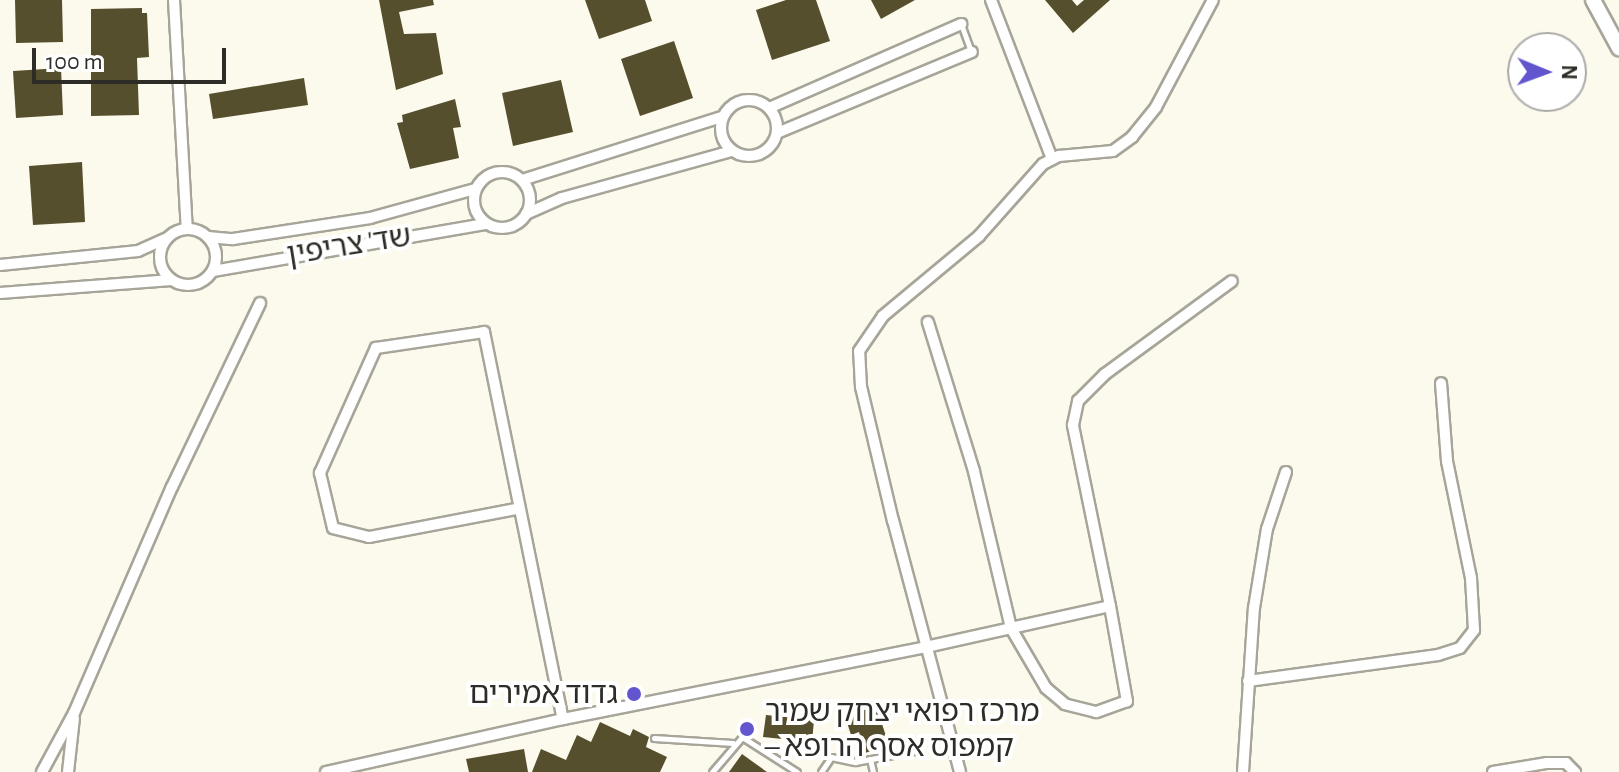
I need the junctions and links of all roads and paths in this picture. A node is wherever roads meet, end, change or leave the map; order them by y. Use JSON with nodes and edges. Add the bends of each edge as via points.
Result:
{"nodes":[{"id":1,"x":174,"y":0,"type":"edge"},
{"id":2,"x":991,"y":0,"type":"edge"},
{"id":3,"x":1593,"y":0,"type":"edge"},
{"id":4,"x":1211,"y":2,"type":"edge"},
{"id":5,"x":961,"y":24,"type":"joint"},
{"id":6,"x":1619,"y":48,"type":"edge"},
{"id":7,"x":972,"y":52,"type":"joint"},
{"id":8,"x":769,"y":108,"type":"junction"},
{"id":9,"x":722,"y":117,"type":"junction"},
{"id":10,"x":777,"y":133,"type":"junction"},
{"id":11,"x":732,"y":151,"type":"junction"},
{"id":12,"x":1052,"y":159,"type":"junction"},
{"id":13,"x":522,"y":180,"type":"junction"},
{"id":14,"x":475,"y":189,"type":"junction"},
{"id":15,"x":526,"y":214,"type":"junction"},
{"id":16,"x":485,"y":224,"type":"junction"},
{"id":17,"x":187,"y":229,"type":"junction"},
{"id":18,"x":208,"y":237,"type":"junction"},
{"id":19,"x":167,"y":238,"type":"junction"},
{"id":20,"x":0,"y":265,"type":"edge"},
{"id":21,"x":213,"y":271,"type":"junction"},
{"id":22,"x":172,"y":280,"type":"junction"},
{"id":23,"x":1232,"y":281,"type":"dead end"},
{"id":24,"x":0,"y":293,"type":"edge"},
{"id":25,"x":260,"y":303,"type":"dead end"},
{"id":26,"x":928,"y":322,"type":"dead end"},
{"id":27,"x":1441,"y":383,"type":"dead end"},
{"id":28,"x":1286,"y":472,"type":"dead end"},
{"id":29,"x":516,"y":509,"type":"junction"},
{"id":30,"x":1110,"y":606,"type":"junction"},
{"id":31,"x":1011,"y":628,"type":"junction"},
{"id":32,"x":926,"y":647,"type":"junction"},
{"id":33,"x":1248,"y":681,"type":"junction"},
{"id":34,"x":74,"y":713,"type":"junction"},
{"id":35,"x":563,"y":719,"type":"junction"},
{"id":36,"x":654,"y":738,"type":"dead end"},
{"id":37,"x":733,"y":743,"type":"junction"},
{"id":38,"x":914,"y":751,"type":"dead end"},
{"id":39,"x":870,"y":759,"type":"junction"},
{"id":40,"x":42,"y":772,"type":"edge"},
{"id":41,"x":68,"y":772,"type":"edge"},
{"id":42,"x":326,"y":772,"type":"edge"},
{"id":43,"x":712,"y":772,"type":"edge"},
{"id":44,"x":797,"y":772,"type":"edge"},
{"id":45,"x":821,"y":772,"type":"edge"},
{"id":46,"x":873,"y":772,"type":"edge"},
{"id":47,"x":960,"y":772,"type":"edge"},
{"id":48,"x":1243,"y":772,"type":"edge"},
{"id":49,"x":1493,"y":772,"type":"edge"},
{"id":50,"x":1575,"y":772,"type":"edge"}],
"edges":[{"from":1,"to":17,"type":"street"},
{"from":2,"to":12,"type":"street"},
{"from":3,"to":6,"type":"main road"},
{"from":4,"to":12,"type":"street","via":[[1156,107],[1132,137],[1113,151]]},
{"from":5,"to":7,"type":"lane"},
{"from":5,"to":8,"type":"street"},
{"from":7,"to":10,"type":"street"},
{"from":8,"to":9,"type":"street","via":[[743,100]]},
{"from":8,"to":10,"type":"street"},
{"from":9,"to":11,"type":"street","via":[[721,136]]},
{"from":9,"to":13,"type":"street"},
{"from":10,"to":11,"type":"street","via":[[760,154]]},
{"from":11,"to":15,"type":"street","via":[[562,198]]},
{"from":12,"to":32,"type":"street","via":[[979,236],[883,316],[859,351],[861,387]]},
{"from":13,"to":14,"type":"street","via":[[496,172]]},
{"from":13,"to":15,"type":"street","via":[[530,197]]},
{"from":14,"to":16,"type":"street","via":[[474,208]]},
{"from":14,"to":18,"type":"street","name":"שד' צריפין","via":[[370,218],[233,239]]},
{"from":15,"to":16,"type":"street","via":[[503,229]]},
{"from":16,"to":21,"type":"street","name":"שד' צריפין"},
{"from":17,"to":18,"type":"street"},
{"from":17,"to":19,"type":"street"},
{"from":18,"to":21,"type":"street","via":[[216,253]]},
{"from":19,"to":20,"type":"street","via":[[138,251]]},
{"from":19,"to":22,"type":"street","via":[[160,255]]},
{"from":21,"to":22,"type":"street","via":[[199,283]]},
{"from":22,"to":24,"type":"street"},
{"from":23,"to":30,"type":"street","via":[[1105,374],[1078,401],[1073,425]]},
{"from":25,"to":34,"type":"street","via":[[172,487]]},
{"from":26,"to":31,"type":"street","via":[[978,487]]},
{"from":27,"to":33,"type":"street","via":[[1447,461],[1471,578],[1474,630],[1460,648],[1438,655]]},
{"from":28,"to":33,"type":"street","via":[[1267,529]]},
{"from":29,"to":29,"type":"street","via":[[484,332],[376,348],[320,473],[333,528],[369,537]]},
{"from":29,"to":35,"type":"street"},
{"from":30,"to":31,"type":"street"},
{"from":30,"to":31,"type":"street","via":[[1127,701],[1096,712],[1065,704],[1046,688]]},
{"from":31,"to":32,"type":"street"},
{"from":32,"to":35,"type":"street"},
{"from":32,"to":47,"type":"street"},
{"from":33,"to":48,"type":"street"},
{"from":34,"to":40,"type":"street"},
{"from":34,"to":41,"type":"street"},
{"from":35,"to":42,"type":"street"},
{"from":36,"to":37,"type":"lane"},
{"from":37,"to":43,"type":"lane"},
{"from":37,"to":44,"type":"lane","via":[[742,737]]},
{"from":38,"to":39,"type":"lane"},
{"from":39,"to":45,"type":"lane","via":[[831,757]]},
{"from":39,"to":46,"type":"lane"},
{"from":49,"to":50,"type":"street","via":[[1566,763]]}]}
